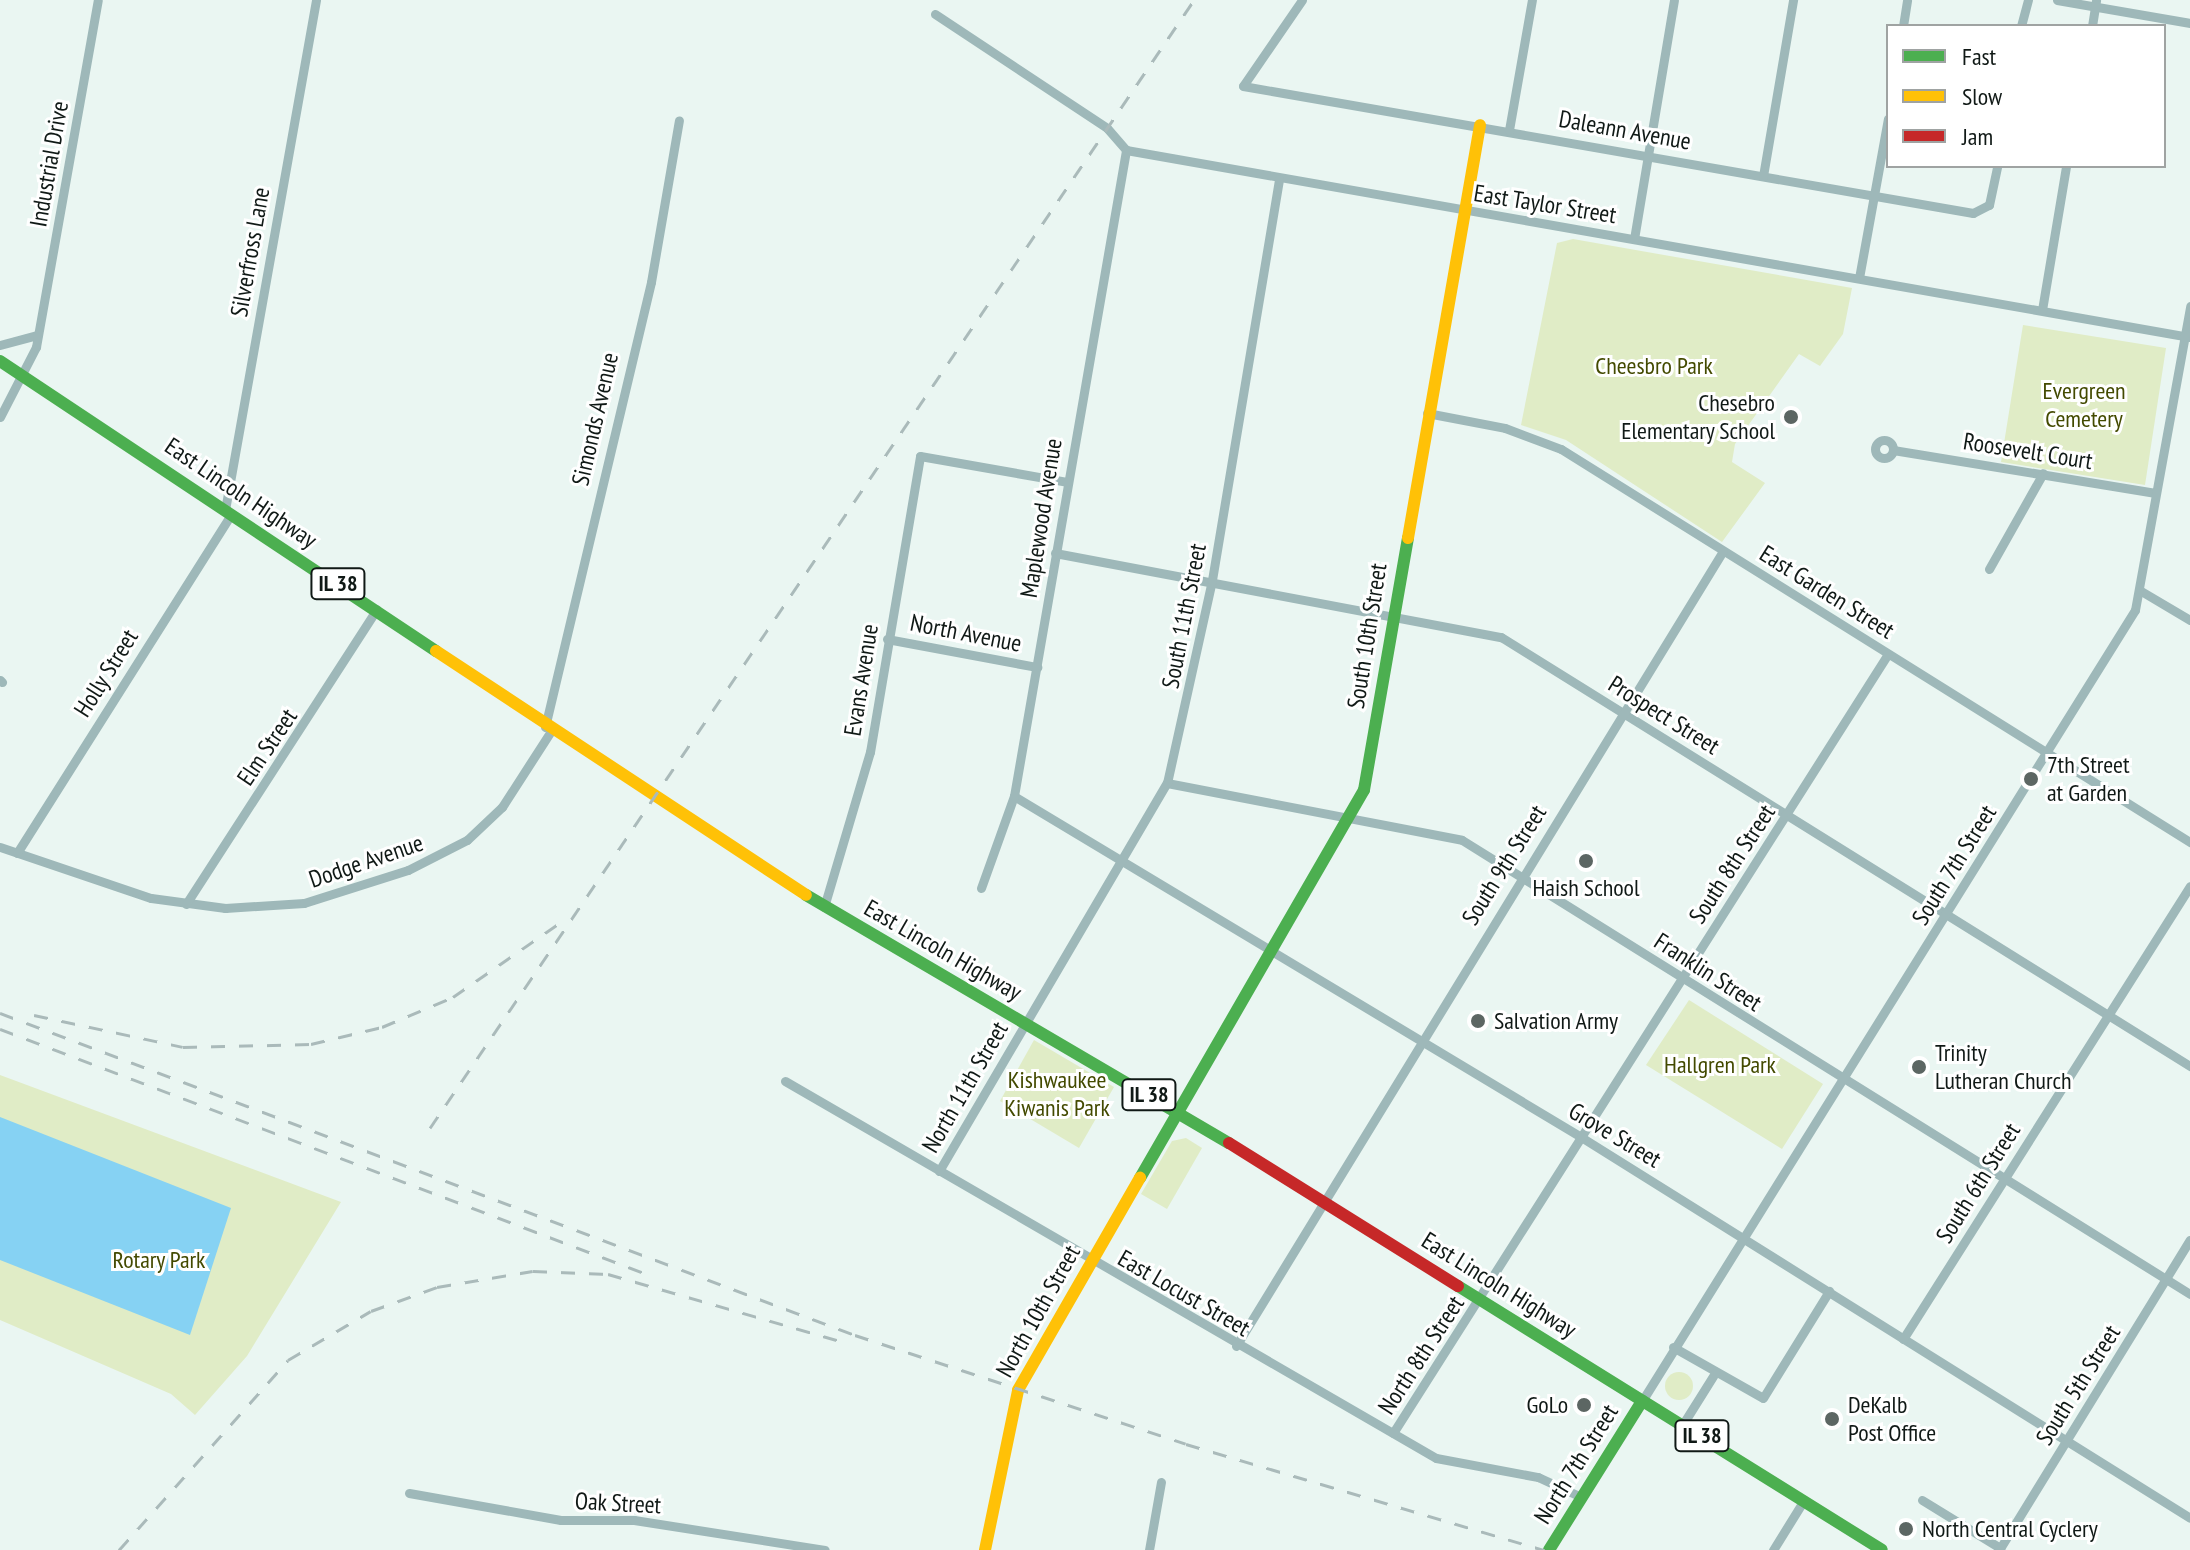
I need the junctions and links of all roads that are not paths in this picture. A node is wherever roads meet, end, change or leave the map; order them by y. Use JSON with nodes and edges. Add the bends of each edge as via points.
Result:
{"nodes":[{"id":1,"x":98,"y":0,"type":"edge"},
{"id":2,"x":316,"y":0,"type":"edge"},
{"id":3,"x":1302,"y":0,"type":"edge"},
{"id":4,"x":1532,"y":0,"type":"edge"},
{"id":5,"x":1674,"y":0,"type":"edge"},
{"id":6,"x":1793,"y":0,"type":"edge"},
{"id":7,"x":1907,"y":0,"type":"edge"},
{"id":8,"x":2028,"y":0,"type":"edge"},
{"id":9,"x":2057,"y":0,"type":"edge"},
{"id":10,"x":2096,"y":4,"type":"edge"},
{"id":11,"x":935,"y":14,"type":"dead end"},
{"id":12,"x":2190,"y":23,"type":"edge"},
{"id":13,"x":1903,"y":24,"type":"edge"},
{"id":14,"x":2022,"y":24,"type":"edge"},
{"id":15,"x":2092,"y":24,"type":"edge"},
{"id":16,"x":679,"y":120,"type":"dead end"},
{"id":17,"x":1480,"y":125,"type":"junction"},
{"id":18,"x":1509,"y":130,"type":"junction"},
{"id":19,"x":1886,"y":132,"type":"edge"},
{"id":20,"x":1126,"y":150,"type":"junction"},
{"id":21,"x":1647,"y":154,"type":"junction"},
{"id":22,"x":1997,"y":168,"type":"edge"},
{"id":23,"x":2066,"y":168,"type":"edge"},
{"id":24,"x":1763,"y":176,"type":"junction"},
{"id":25,"x":1279,"y":180,"type":"junction"},
{"id":26,"x":1876,"y":195,"type":"junction"},
{"id":27,"x":1465,"y":212,"type":"junction"},
{"id":28,"x":1634,"y":239,"type":"junction"},
{"id":29,"x":1859,"y":278,"type":"junction"},
{"id":30,"x":2190,"y":306,"type":"edge"},
{"id":31,"x":2042,"y":310,"type":"junction"},
{"id":32,"x":38,"y":335,"type":"junction"},
{"id":33,"x":2187,"y":336,"type":"edge"},
{"id":34,"x":0,"y":345,"type":"edge"},
{"id":35,"x":0,"y":361,"type":"edge"},
{"id":36,"x":21,"y":373,"type":"junction"},
{"id":37,"x":1427,"y":413,"type":"junction"},
{"id":38,"x":0,"y":417,"type":"edge"},
{"id":39,"x":1893,"y":450,"type":"dead end"},
{"id":40,"x":2043,"y":473,"type":"junction"},
{"id":41,"x":1067,"y":482,"type":"junction"},
{"id":42,"x":2156,"y":493,"type":"junction"},
{"id":43,"x":228,"y":513,"type":"junction"},
{"id":44,"x":1723,"y":551,"type":"junction"},
{"id":45,"x":1055,"y":553,"type":"junction"},
{"id":46,"x":1989,"y":569,"type":"dead end"},
{"id":47,"x":1212,"y":580,"type":"junction"},
{"id":48,"x":2141,"y":591,"type":"junction"},
{"id":49,"x":377,"y":609,"type":"junction"},
{"id":50,"x":1393,"y":615,"type":"junction"},
{"id":51,"x":2190,"y":620,"type":"edge"},
{"id":52,"x":887,"y":639,"type":"junction"},
{"id":53,"x":1888,"y":654,"type":"junction"},
{"id":54,"x":1037,"y":667,"type":"junction"},
{"id":55,"x":1624,"y":713,"type":"junction"},
{"id":56,"x":548,"y":729,"type":"junction"},
{"id":57,"x":2048,"y":752,"type":"junction"},
{"id":58,"x":1167,"y":783,"type":"junction"},
{"id":59,"x":1014,"y":796,"type":"junction"},
{"id":60,"x":1350,"y":816,"type":"junction"},
{"id":61,"x":1787,"y":816,"type":"junction"},
{"id":62,"x":2190,"y":842,"type":"edge"},
{"id":63,"x":0,"y":847,"type":"edge"},
{"id":64,"x":17,"y":853,"type":"junction"},
{"id":65,"x":1122,"y":859,"type":"junction"},
{"id":66,"x":1519,"y":876,"type":"junction"},
{"id":67,"x":2190,"y":886,"type":"edge"},
{"id":68,"x":981,"y":888,"type":"dead end"},
{"id":69,"x":186,"y":904,"type":"junction"},
{"id":70,"x":824,"y":907,"type":"junction"},
{"id":71,"x":1948,"y":914,"type":"junction"},
{"id":72,"x":1271,"y":948,"type":"junction"},
{"id":73,"x":1681,"y":978,"type":"junction"},
{"id":74,"x":2108,"y":1015,"type":"junction"},
{"id":75,"x":1025,"y":1024,"type":"junction"},
{"id":76,"x":1422,"y":1042,"type":"junction"},
{"id":77,"x":2190,"y":1066,"type":"edge"},
{"id":78,"x":1842,"y":1080,"type":"junction"},
{"id":79,"x":785,"y":1081,"type":"dead end"},
{"id":80,"x":1176,"y":1110,"type":"junction"},
{"id":81,"x":1581,"y":1137,"type":"junction"},
{"id":82,"x":939,"y":1171,"type":"junction"},
{"id":83,"x":2006,"y":1177,"type":"junction"},
{"id":84,"x":1320,"y":1201,"type":"junction"},
{"id":85,"x":1743,"y":1238,"type":"junction"},
{"id":86,"x":2190,"y":1240,"type":"edge"},
{"id":87,"x":1091,"y":1259,"type":"junction"},
{"id":88,"x":2166,"y":1278,"type":"junction"},
{"id":89,"x":1829,"y":1291,"type":"junction"},
{"id":90,"x":2190,"y":1294,"type":"edge"},
{"id":91,"x":1481,"y":1299,"type":"junction"},
{"id":92,"x":1903,"y":1339,"type":"junction"},
{"id":93,"x":1236,"y":1346,"type":"junction"},
{"id":94,"x":1673,"y":1347,"type":"junction"},
{"id":95,"x":1715,"y":1373,"type":"junction"},
{"id":96,"x":1642,"y":1401,"type":"junction"},
{"id":97,"x":1683,"y":1424,"type":"junction"},
{"id":98,"x":1393,"y":1433,"type":"junction"},
{"id":99,"x":2067,"y":1440,"type":"junction"},
{"id":100,"x":1161,"y":1482,"type":"dead end"},
{"id":101,"x":409,"y":1493,"type":"dead end"},
{"id":102,"x":1581,"y":1497,"type":"junction"},
{"id":103,"x":1804,"y":1500,"type":"junction"},
{"id":104,"x":1922,"y":1500,"type":"dead end"},
{"id":105,"x":2190,"y":1518,"type":"edge"},
{"id":106,"x":803,"y":1548,"type":"edge"},
{"id":107,"x":1999,"y":1549,"type":"edge"},
{"id":108,"x":825,"y":1550,"type":"edge"},
{"id":109,"x":985,"y":1550,"type":"edge"},
{"id":110,"x":1149,"y":1550,"type":"edge"},
{"id":111,"x":1549,"y":1550,"type":"edge"},
{"id":112,"x":1773,"y":1550,"type":"edge"},
{"id":113,"x":1882,"y":1550,"type":"edge"}],
"edges":[{"from":1,"to":32,"type":"street","name":"Industrial Drive"},
{"from":2,"to":43,"type":"street","name":"Silverfross Lane"},
{"from":3,"to":17,"type":"street","name":"Daleann Avenue","via":[[1243,86]]},
{"from":4,"to":18,"type":"street"},
{"from":5,"to":21,"type":"street"},
{"from":6,"to":24,"type":"street"},
{"from":7,"to":13,"type":"street"},
{"from":8,"to":14,"type":"street"},
{"from":9,"to":10,"type":"street"},
{"from":10,"to":12,"type":"street"},
{"from":10,"to":15,"type":"street"},
{"from":11,"to":20,"type":"street","via":[[1098,121]]},
{"from":16,"to":56,"type":"street","name":"Simonds Avenue","via":[[651,282]]},
{"from":17,"to":18,"type":"street","name":"Daleann Avenue"},
{"from":17,"to":27,"type":"main road","name":"South 10th Street"},
{"from":18,"to":21,"type":"street","name":"Daleann Avenue"},
{"from":19,"to":26,"type":"street"},
{"from":20,"to":25,"type":"street","name":"East Taylor Street"},
{"from":20,"to":41,"type":"street","name":"Maplewood Avenue"},
{"from":21,"to":24,"type":"street","name":"Daleann Avenue"},
{"from":21,"to":28,"type":"street"},
{"from":22,"to":26,"type":"street","name":"Daleann Avenue","via":[[1991,200],[1973,213]]},
{"from":23,"to":31,"type":"street"},
{"from":24,"to":26,"type":"street","name":"Daleann Avenue"},
{"from":25,"to":27,"type":"street","name":"East Taylor Street"},
{"from":25,"to":47,"type":"street","name":"South 11th Street"},
{"from":26,"to":29,"type":"street"},
{"from":27,"to":28,"type":"street","name":"East Taylor Street"},
{"from":27,"to":37,"type":"main road","name":"South 10th Street"},
{"from":28,"to":29,"type":"street","name":"East Taylor Street"},
{"from":29,"to":31,"type":"street","name":"East Taylor Street"},
{"from":30,"to":33,"type":"street","name":"South 7th Street"},
{"from":31,"to":33,"type":"street","name":"East Taylor Street"},
{"from":32,"to":34,"type":"street"},
{"from":32,"to":36,"type":"street","name":"Industrial Drive"},
{"from":33,"to":42,"type":"street","name":"South 7th Street"},
{"from":35,"to":36,"type":"main road","name":"East Lincoln Highway","number":"IL 38"},
{"from":36,"to":38,"type":"street","name":"Industrial Drive"},
{"from":36,"to":43,"type":"main road","name":"East Lincoln Highway","number":"IL 38"},
{"from":37,"to":44,"type":"street","name":"East Garden Street","via":[[1532,435]]},
{"from":37,"to":50,"type":"main road","name":"South 10th Street"},
{"from":39,"to":40,"type":"street","name":"Roosevelt Court"},
{"from":40,"to":42,"type":"street","name":"Roosevelt Court"},
{"from":40,"to":46,"type":"street"},
{"from":41,"to":45,"type":"street","name":"Maplewood Avenue"},
{"from":41,"to":52,"type":"street","name":"Evans Avenue","via":[[920,456]]},
{"from":42,"to":48,"type":"street","name":"South 7th Street"},
{"from":43,"to":49,"type":"main road","name":"East Lincoln Highway","number":"IL 38"},
{"from":43,"to":64,"type":"street","name":"Holly Street"},
{"from":44,"to":53,"type":"street","name":"East Garden Street"},
{"from":44,"to":55,"type":"street","name":"South 9th Street"},
{"from":45,"to":47,"type":"street","name":"Prospect Street"},
{"from":45,"to":54,"type":"street","name":"Maplewood Avenue"},
{"from":47,"to":50,"type":"street","name":"Prospect Street"},
{"from":47,"to":58,"type":"street","name":"South 11th Street"},
{"from":48,"to":51,"type":"street"},
{"from":48,"to":57,"type":"street","name":"South 7th Street"},
{"from":49,"to":56,"type":"main road","name":"East Lincoln Highway","number":"IL 38"},
{"from":49,"to":69,"type":"street","name":"Elm Street"},
{"from":50,"to":55,"type":"street","name":"Prospect Street","via":[[1501,637]]},
{"from":50,"to":60,"type":"main road","name":"South 10th Street","via":[[1364,790]]},
{"from":52,"to":54,"type":"street","name":"North Avenue"},
{"from":52,"to":70,"type":"street","name":"Evans Avenue","via":[[870,752]]},
{"from":53,"to":57,"type":"street","name":"East Garden Street"},
{"from":53,"to":61,"type":"street","name":"South 8th Street"},
{"from":54,"to":59,"type":"street","name":"Maplewood Avenue"},
{"from":55,"to":61,"type":"street","name":"Prospect Street"},
{"from":55,"to":66,"type":"street","name":"South 9th Street"},
{"from":56,"to":69,"type":"street","name":"Dodge Avenue","via":[[492,819],[439,856],[304,903]]},
{"from":56,"to":70,"type":"main road","name":"East Lincoln Highway","number":"IL 38"},
{"from":57,"to":62,"type":"street","name":"East Garden Street"},
{"from":57,"to":71,"type":"street","name":"South 7th Street"},
{"from":58,"to":60,"type":"street","name":"Franklin Street"},
{"from":58,"to":65,"type":"street","name":"South 11th Street"},
{"from":59,"to":65,"type":"street","name":"Grove Street"},
{"from":59,"to":68,"type":"street","name":"Maplewood Avenue"},
{"from":60,"to":66,"type":"street","name":"Franklin Street","via":[[1451,835]]},
{"from":60,"to":72,"type":"main road","name":"South 10th Street"},
{"from":61,"to":71,"type":"street","name":"Prospect Street"},
{"from":61,"to":73,"type":"street","name":"South 8th Street"},
{"from":63,"to":64,"type":"street","name":"Dodge Avenue"},
{"from":64,"to":69,"type":"street","name":"Dodge Avenue"},
{"from":65,"to":72,"type":"street","name":"Grove Street"},
{"from":65,"to":75,"type":"street","name":"South 11th Street"},
{"from":66,"to":73,"type":"street","name":"Franklin Street"},
{"from":66,"to":76,"type":"street","name":"South 9th Street"},
{"from":67,"to":74,"type":"street","name":"South 6th Street"},
{"from":70,"to":75,"type":"main road","name":"East Lincoln Highway","number":"IL 38"},
{"from":71,"to":74,"type":"street","name":"Prospect Street"},
{"from":71,"to":78,"type":"street","name":"South 7th Street"},
{"from":72,"to":76,"type":"street","name":"Grove Street"},
{"from":72,"to":80,"type":"main road","name":"South 10th Street"},
{"from":73,"to":78,"type":"street","name":"Franklin Street"},
{"from":73,"to":81,"type":"street","name":"South 8th Street"},
{"from":74,"to":77,"type":"street","name":"Prospect Street"},
{"from":74,"to":83,"type":"street","name":"South 6th Street"},
{"from":75,"to":80,"type":"main road","name":"East Lincoln Highway","number":"IL 38"},
{"from":75,"to":82,"type":"street","name":"North 11th Street"},
{"from":76,"to":81,"type":"street","name":"Grove Street"},
{"from":76,"to":84,"type":"street","name":"South 9th Street"},
{"from":78,"to":83,"type":"street","name":"Franklin Street"},
{"from":78,"to":85,"type":"street","name":"South 7th Street"},
{"from":79,"to":82,"type":"street","name":"East Locust Street"},
{"from":80,"to":84,"type":"main road","name":"East Lincoln Highway","number":"IL 38"},
{"from":80,"to":87,"type":"main road","name":"North 10th Street"},
{"from":81,"to":85,"type":"street","name":"Grove Street"},
{"from":81,"to":91,"type":"street","name":"South 8th Street"},
{"from":82,"to":87,"type":"street","name":"East Locust Street"},
{"from":83,"to":88,"type":"street","name":"Franklin Street"},
{"from":83,"to":92,"type":"street","name":"South 6th Street"},
{"from":84,"to":91,"type":"main road","name":"East Lincoln Highway","number":"IL 38"},
{"from":84,"to":93,"type":"street","name":"South 9th Street"},
{"from":85,"to":89,"type":"street","name":"Grove Street"},
{"from":85,"to":94,"type":"street","name":"South 7th Street"},
{"from":86,"to":88,"type":"street","name":"South 5th Street"},
{"from":87,"to":93,"type":"street","name":"East Locust Street"},
{"from":87,"to":109,"type":"main road","name":"North 10th Street","via":[[1018,1390]]},
{"from":88,"to":90,"type":"street","name":"Franklin Street"},
{"from":88,"to":99,"type":"street","name":"South 5th Street"},
{"from":89,"to":92,"type":"street","name":"Grove Street"},
{"from":89,"to":95,"type":"street","via":[[1763,1398]]},
{"from":91,"to":96,"type":"main road","name":"East Lincoln Highway","number":"IL 38"},
{"from":91,"to":98,"type":"street","name":"North 8th Street"},
{"from":92,"to":99,"type":"street","name":"Grove Street"},
{"from":93,"to":98,"type":"street","name":"East Locust Street"},
{"from":94,"to":95,"type":"street"},
{"from":94,"to":96,"type":"street","name":"South 7th Street"},
{"from":95,"to":97,"type":"street"},
{"from":96,"to":97,"type":"main road","name":"East Lincoln Highway","number":"IL 38"},
{"from":96,"to":102,"type":"main road","name":"North 7th Street"},
{"from":97,"to":103,"type":"main road","name":"East Lincoln Highway","number":"IL 38"},
{"from":98,"to":102,"type":"street","name":"East Locust Street","via":[[1445,1461],[1538,1477]]},
{"from":99,"to":105,"type":"street","name":"Grove Street"},
{"from":99,"to":107,"type":"street","name":"South 5th Street"},
{"from":100,"to":110,"type":"street"},
{"from":101,"to":106,"type":"street","name":"Oak Street","via":[[561,1520],[634,1520]]},
{"from":102,"to":111,"type":"main road","name":"North 7th Street"},
{"from":103,"to":112,"type":"street"},
{"from":103,"to":113,"type":"main road","name":"East Lincoln Highway","number":"IL 38"},
{"from":104,"to":107,"type":"street"},
{"from":106,"to":108,"type":"street","name":"Oak Street"}]}
